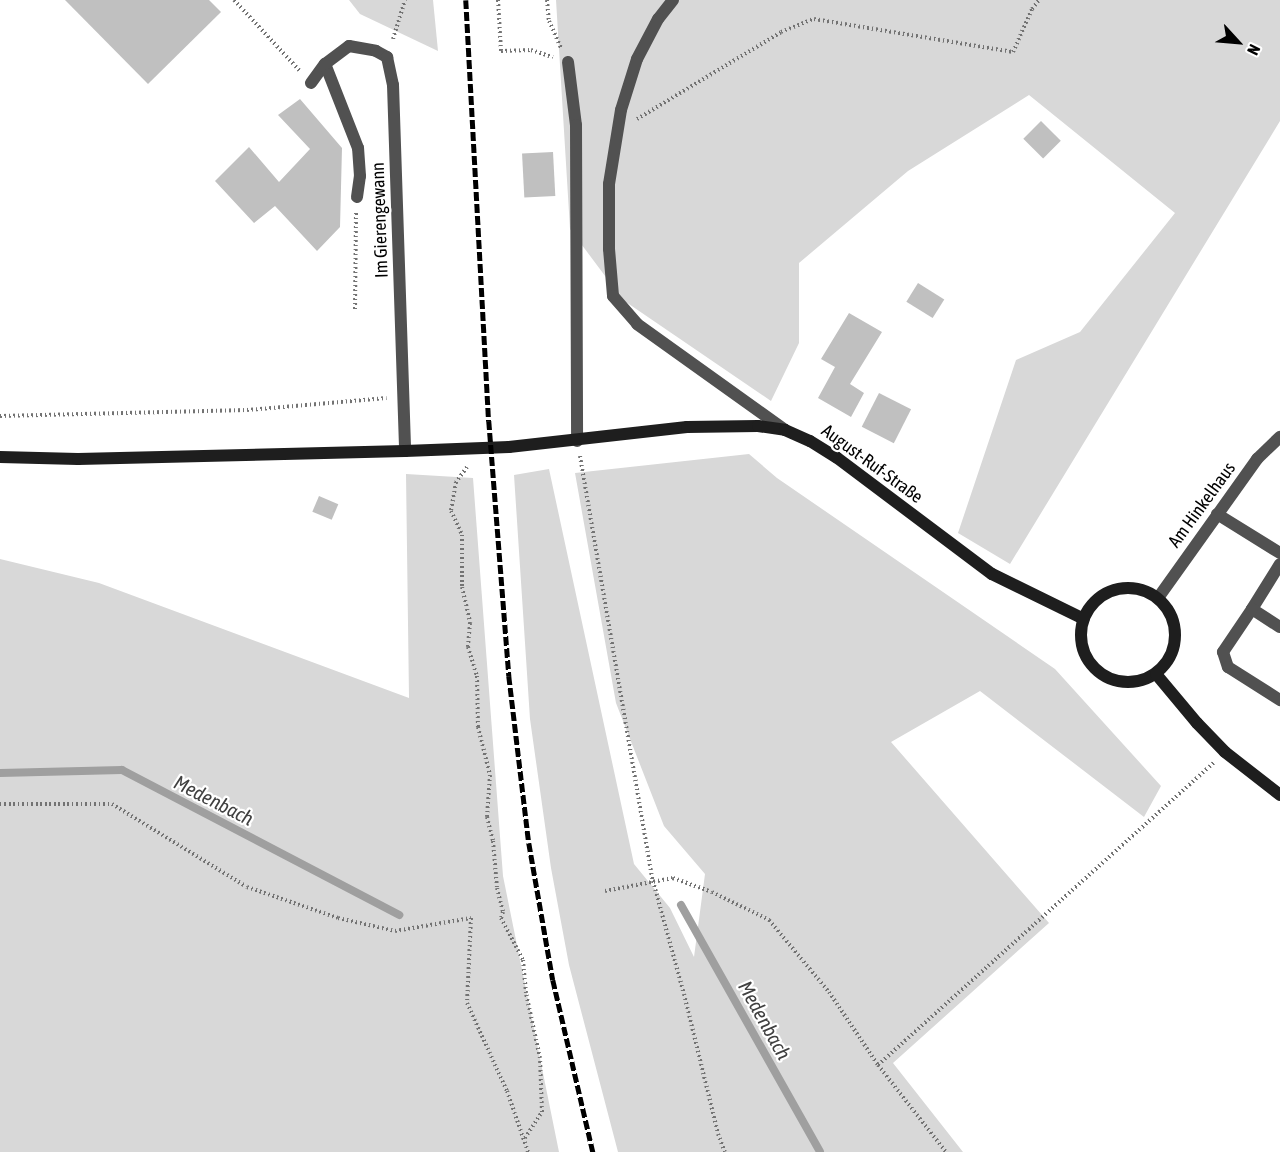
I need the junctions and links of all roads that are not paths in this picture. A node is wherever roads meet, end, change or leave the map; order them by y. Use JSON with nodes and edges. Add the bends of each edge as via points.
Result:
{"nodes":[{"id":1,"x":673,"y":0,"type":"edge"},
{"id":2,"x":568,"y":62,"type":"road end"},
{"id":3,"x":325,"y":64,"type":"junction"},
{"id":4,"x":311,"y":83,"type":"road end"},
{"id":5,"x":357,"y":197,"type":"road end"},
{"id":6,"x":785,"y":430,"type":"junction"},
{"id":7,"x":1280,"y":438,"type":"edge"},
{"id":8,"x":577,"y":441,"type":"junction"},
{"id":9,"x":405,"y":452,"type":"junction"},
{"id":10,"x":0,"y":457,"type":"edge"},
{"id":11,"x":1217,"y":514,"type":"junction"},
{"id":12,"x":1280,"y":553,"type":"edge"},
{"id":13,"x":1280,"y":564,"type":"edge"},
{"id":14,"x":1158,"y":598,"type":"junction"},
{"id":15,"x":1252,"y":609,"type":"junction"},
{"id":16,"x":1084,"y":619,"type":"junction"},
{"id":17,"x":1280,"y":627,"type":"edge"},
{"id":18,"x":1156,"y":674,"type":"junction"},
{"id":19,"x":1280,"y":700,"type":"edge"},
{"id":20,"x":1280,"y":795,"type":"edge"}],
"edges":[{"from":1,"to":6,"type":"street","via":[[637,59],[616,132],[609,183],[613,296],[637,324]]},
{"from":2,"to":8,"type":"street","via":[[576,125]]},
{"from":3,"to":4,"type":"street"},
{"from":3,"to":5,"type":"street","name":"Im Gierengewann","via":[[358,148]]},
{"from":3,"to":9,"type":"street","name":"Im Gierengewann","via":[[349,46],[375,51],[387,57],[393,84]]},
{"from":6,"to":8,"type":"main road","name":"August-Ruf-Straße","via":[[758,426],[687,427]]},
{"from":6,"to":16,"type":"main road","name":"August-Ruf-Straße","via":[[836,457],[992,574]]},
{"from":7,"to":11,"type":"street","name":"Am Hinkelhaus","via":[[1257,459]]},
{"from":8,"to":9,"type":"main road","name":"August-Ruf-Straße"},
{"from":9,"to":10,"type":"main road","name":"August-Ruf-Straße"},
{"from":11,"to":12,"type":"street"},
{"from":11,"to":14,"type":"street","name":"Am Hinkelhaus"},
{"from":13,"to":15,"type":"street"},
{"from":14,"to":16,"type":"main road","via":[[1130,588],[1116,590],[1096,601]]},
{"from":14,"to":18,"type":"main road","via":[[1171,615],[1176,636],[1173,650]]},
{"from":15,"to":17,"type":"street"},
{"from":15,"to":19,"type":"street","via":[[1223,652],[1228,667]]},
{"from":16,"to":18,"type":"main road","via":[[1082,643],[1091,664],[1100,673],[1128,682]]},
{"from":18,"to":20,"type":"main road","via":[[1226,752]]}]}
